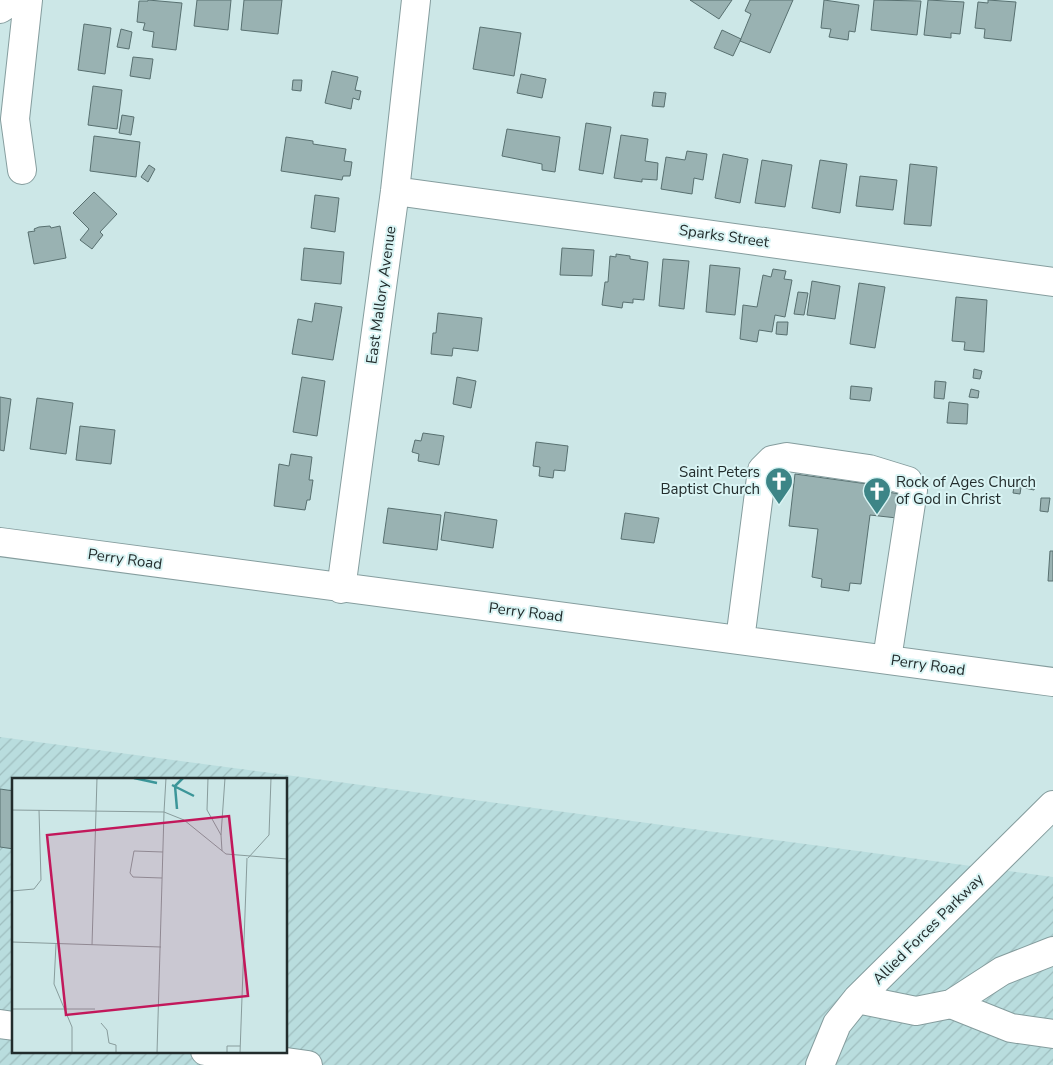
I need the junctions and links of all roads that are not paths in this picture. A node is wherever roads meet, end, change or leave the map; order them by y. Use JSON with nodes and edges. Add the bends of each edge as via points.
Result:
{"nodes":[{"id":1,"x":14,"y":0,"type":"edge"},
{"id":2,"x":28,"y":0,"type":"edge"},
{"id":3,"x":416,"y":0,"type":"edge"},
{"id":4,"x":0,"y":9,"type":"edge"},
{"id":5,"x":22,"y":170,"type":"dead end"},
{"id":6,"x":395,"y":191,"type":"junction"},
{"id":7,"x":1053,"y":282,"type":"edge"},
{"id":8,"x":0,"y":542,"type":"edge"},
{"id":9,"x":341,"y":589,"type":"junction"},
{"id":10,"x":740,"y":640,"type":"junction"},
{"id":11,"x":887,"y":659,"type":"junction"},
{"id":12,"x":1053,"y":682,"type":"edge"},
{"id":13,"x":1053,"y":805,"type":"edge"},
{"id":14,"x":1053,"y":951,"type":"edge"},
{"id":15,"x":857,"y":1000,"type":"junction"},
{"id":16,"x":951,"y":1004,"type":"junction"},
{"id":17,"x":1053,"y":1034,"type":"edge"},
{"id":18,"x":212,"y":1052,"type":"edge"},
{"id":19,"x":308,"y":1065,"type":"edge"},
{"id":20,"x":820,"y":1065,"type":"edge"}],
"edges":[{"from":1,"to":4,"type":"street"},
{"from":2,"to":5,"type":"street","via":[[15,119]]},
{"from":3,"to":6,"type":"street","name":"East Mallory Avenue"},
{"from":6,"to":7,"type":"street","name":"Sparks Street"},
{"from":6,"to":9,"type":"street","name":"East Mallory Avenue"},
{"from":8,"to":9,"type":"street","name":"Perry Road"},
{"from":9,"to":10,"type":"street","name":"Perry Road"},
{"from":10,"to":11,"type":"street","name":"Perry Road"},
{"from":10,"to":11,"type":"street","via":[[762,470],[772,460],[787,457],[870,469],[908,480],[913,490]]},
{"from":11,"to":12,"type":"street","name":"Perry Road"},
{"from":13,"to":15,"type":"street","name":"Allied Forces Parkway"},
{"from":14,"to":16,"type":"street","via":[[1002,971]]},
{"from":15,"to":16,"type":"street","via":[[916,1011]]},
{"from":15,"to":20,"type":"street","name":"Allied Forces Parkway","via":[[837,1024]]},
{"from":16,"to":17,"type":"street","via":[[1011,1028]]},
{"from":18,"to":19,"type":"street"}]}
